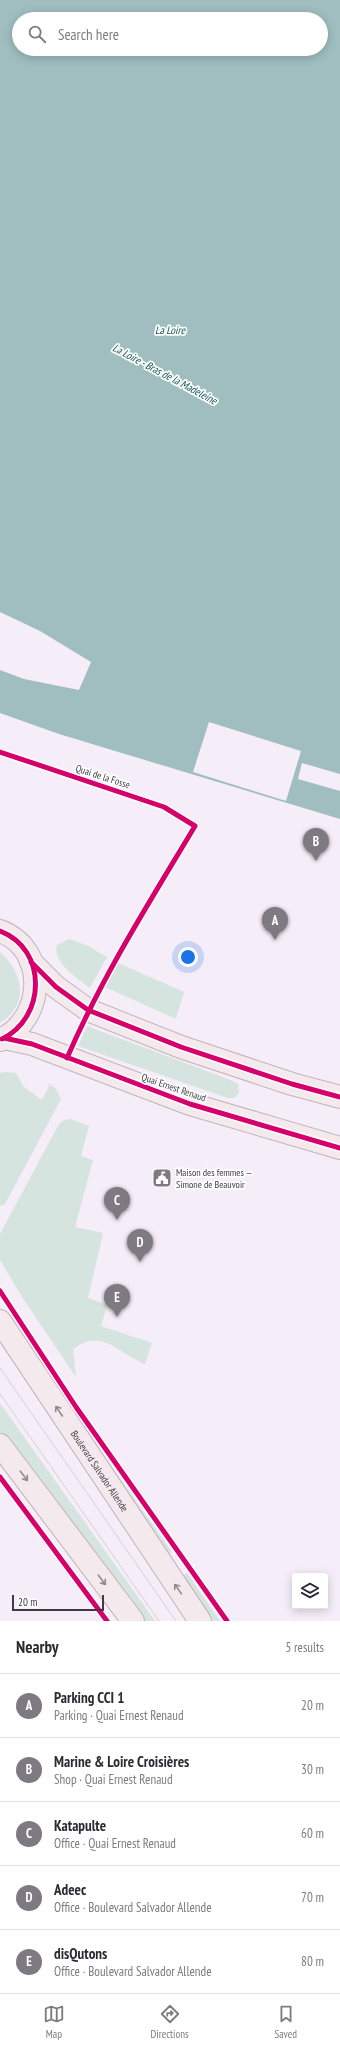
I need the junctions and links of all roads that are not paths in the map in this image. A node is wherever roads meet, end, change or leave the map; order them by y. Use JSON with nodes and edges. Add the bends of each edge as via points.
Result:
{"nodes":[{"id":1,"x":0,"y":931,"type":"edge"},
{"id":2,"x":31,"y":962,"type":"junction"},
{"id":3,"x":2,"y":1039,"type":"edge"},
{"id":4,"x":340,"y":1097,"type":"edge"},
{"id":5,"x":340,"y":1148,"type":"edge"},
{"id":6,"x":0,"y":1321,"type":"edge"},
{"id":7,"x":0,"y":1445,"type":"edge"},
{"id":8,"x":133,"y":1621,"type":"edge"},
{"id":9,"x":200,"y":1621,"type":"edge"}],
"edges":[{"from":1,"to":2,"type":"main road","via":[[20,944]]},
{"from":2,"to":3,"type":"main road","via":[[36,983],[33,1005],[22,1025]]},
{"from":2,"to":4,"type":"main road","via":[[56,987],[88,1010],[181,1046],[292,1084]]},
{"from":3,"to":5,"type":"main road","name":"Quai Ernest Renaud","via":[[32,1044],[190,1104]]},
{"from":9,"to":6,"type":"main road","name":"Boulevard Salvador Allende","one_way":true},
{"from":7,"to":8,"type":"main road","one_way":true}]}
